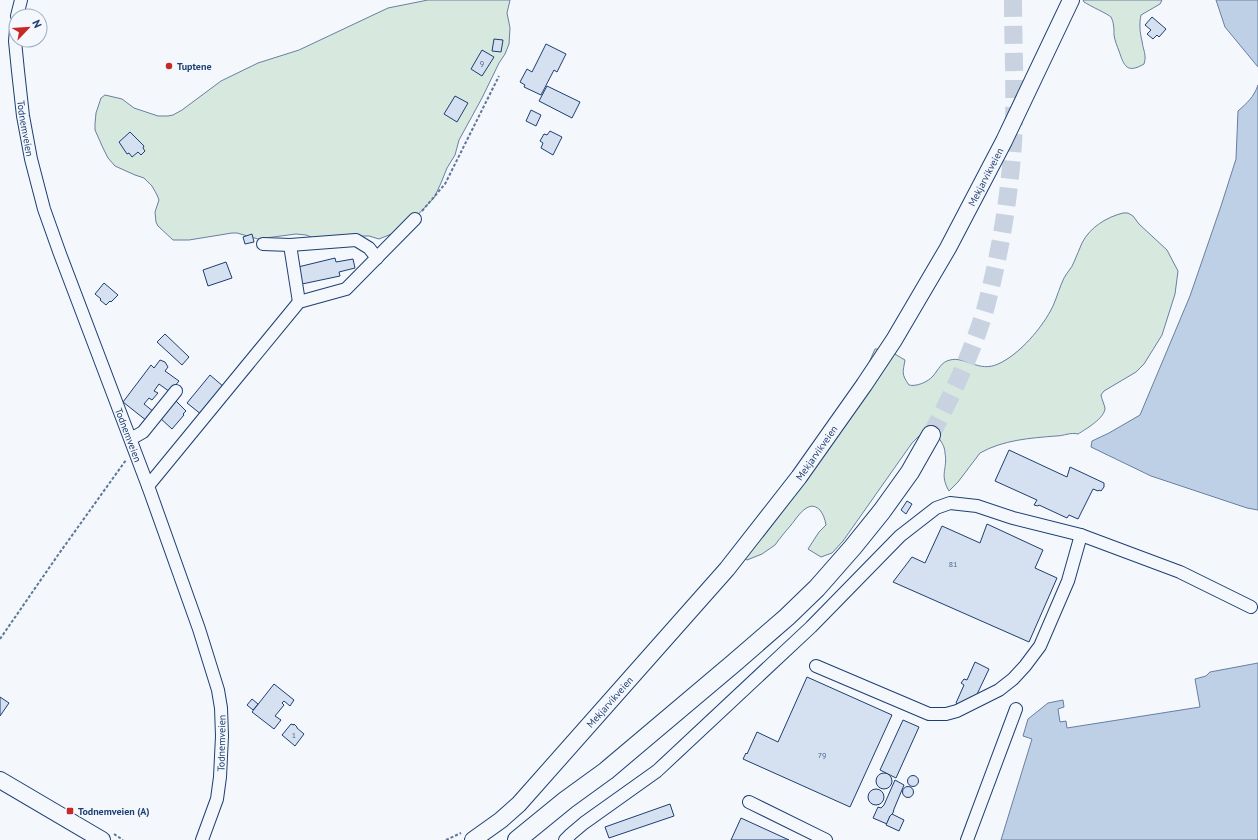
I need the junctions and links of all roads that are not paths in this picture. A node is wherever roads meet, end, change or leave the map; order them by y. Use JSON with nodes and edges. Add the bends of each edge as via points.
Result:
{"nodes":[{"id":1,"x":1071,"y":0,"type":"edge"},
{"id":2,"x":16,"y":48,"type":"edge"},
{"id":3,"x":415,"y":219,"type":"road end"},
{"id":4,"x":263,"y":244,"type":"dead end"},
{"id":5,"x":290,"y":245,"type":"junction"},
{"id":6,"x":377,"y":258,"type":"junction"},
{"id":7,"x":299,"y":302,"type":"junction"},
{"id":8,"x":176,"y":391,"type":"dead end"},
{"id":9,"x":931,"y":435,"type":"tunnel mouth"},
{"id":10,"x":130,"y":437,"type":"junction"},
{"id":11,"x":148,"y":486,"type":"junction"},
{"id":12,"x":1081,"y":535,"type":"junction"},
{"id":13,"x":1251,"y":607,"type":"dead end"},
{"id":14,"x":816,"y":666,"type":"dead end"},
{"id":15,"x":1016,"y":709,"type":"dead end"},
{"id":16,"x":606,"y":771,"type":"junction"},
{"id":17,"x":1,"y":783,"type":"edge"},
{"id":18,"x":749,"y":802,"type":"dead end"},
{"id":19,"x":468,"y":836,"type":"edge"},
{"id":20,"x":102,"y":840,"type":"edge"},
{"id":21,"x":202,"y":840,"type":"edge"},
{"id":22,"x":517,"y":840,"type":"edge"},
{"id":23,"x":532,"y":840,"type":"edge"},
{"id":24,"x":565,"y":840,"type":"edge"},
{"id":25,"x":826,"y":840,"type":"edge"},
{"id":26,"x":967,"y":840,"type":"edge"}],
"edges":[{"from":1,"to":19,"type":"main road","name":"Mekjarvikveien","via":[[1004,141],[948,248],[894,340],[832,433],[728,569],[519,804],[501,820]]},
{"from":2,"to":10,"type":"street","name":"Todnemveien","via":[[23,116],[44,209]]},
{"from":3,"to":6,"type":"street"},
{"from":4,"to":5,"type":"street"},
{"from":5,"to":6,"type":"street","via":[[356,240],[369,248]]},
{"from":5,"to":7,"type":"street"},
{"from":6,"to":7,"type":"street","via":[[346,289]]},
{"from":7,"to":11,"type":"street"},
{"from":8,"to":10,"type":"street","via":[[143,432]]},
{"from":9,"to":16,"type":"highway","via":[[910,472],[882,511],[817,588],[740,658]]},
{"from":10,"to":11,"type":"street","name":"Todnemveien"},
{"from":11,"to":21,"type":"street","name":"Todnemveien","via":[[199,629],[221,708],[222,736],[217,799]]},
{"from":12,"to":13,"type":"street","via":[[1180,572]]},
{"from":12,"to":14,"type":"street","via":[[1068,581],[1040,646],[1026,666],[999,690],[957,711],[929,714]]},
{"from":12,"to":24,"type":"street","via":[[977,506],[950,503],[936,508],[900,536],[811,627],[656,771],[584,823]]},
{"from":15,"to":26,"type":"street"},
{"from":16,"to":22,"type":"highway"},
{"from":16,"to":23,"type":"highway","via":[[573,806]]},
{"from":17,"to":20,"type":"main road"},
{"from":18,"to":25,"type":"street"}]}
